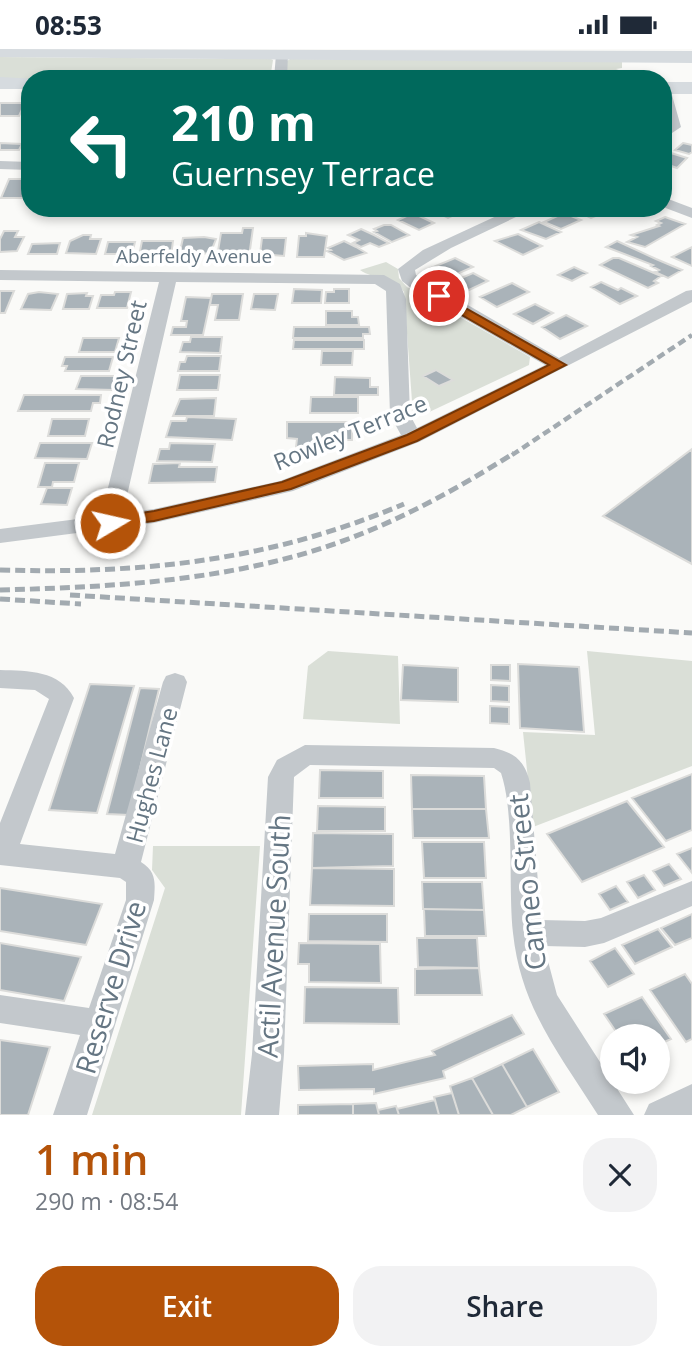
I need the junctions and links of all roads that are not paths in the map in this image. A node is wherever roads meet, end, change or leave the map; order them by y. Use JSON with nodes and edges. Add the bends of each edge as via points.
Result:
{"nodes":[{"id":1,"x":676,"y":49,"type":"edge"},
{"id":2,"x":88,"y":50,"type":"edge"},
{"id":3,"x":0,"y":51,"type":"edge"},
{"id":4,"x":357,"y":52,"type":"edge"},
{"id":5,"x":282,"y":54,"type":"junction"},
{"id":6,"x":646,"y":54,"type":"edge"},
{"id":7,"x":692,"y":56,"type":"edge"},
{"id":8,"x":281,"y":70,"type":"edge"},
{"id":9,"x":655,"y":70,"type":"edge"},
{"id":10,"x":0,"y":83,"type":"edge"},
{"id":11,"x":21,"y":83,"type":"edge"},
{"id":12,"x":672,"y":88,"type":"edge"},
{"id":13,"x":692,"y":88,"type":"edge"},
{"id":14,"x":0,"y":165,"type":"edge"},
{"id":15,"x":21,"y":166,"type":"edge"},
{"id":16,"x":672,"y":205,"type":"edge"},
{"id":17,"x":692,"y":213,"type":"edge"},
{"id":18,"x":508,"y":217,"type":"edge"},
{"id":19,"x":0,"y":275,"type":"edge"},
{"id":20,"x":169,"y":277,"type":"junction"},
{"id":21,"x":692,"y":295,"type":"edge"},
{"id":22,"x":559,"y":365,"type":"junction"},
{"id":23,"x":412,"y":438,"type":"junction"},
{"id":24,"x":110,"y":523,"type":"junction"},
{"id":25,"x":0,"y":536,"type":"edge"},
{"id":26,"x":0,"y":679,"type":"edge"},
{"id":27,"x":175,"y":683,"type":"dead end"},
{"id":28,"x":293,"y":763,"type":"joint"},
{"id":29,"x":1,"y":853,"type":"edge"},
{"id":30,"x":126,"y":866,"type":"junction"},
{"id":31,"x":692,"y":893,"type":"edge"},
{"id":32,"x":528,"y":933,"type":"junction"},
{"id":33,"x":0,"y":1009,"type":"edge"},
{"id":34,"x":101,"y":1024,"type":"junction"},
{"id":35,"x":692,"y":1100,"type":"edge"},
{"id":36,"x":70,"y":1115,"type":"edge"},
{"id":37,"x":262,"y":1115,"type":"edge"},
{"id":38,"x":617,"y":1115,"type":"edge"},
{"id":39,"x":661,"y":1115,"type":"edge"}],
"edges":[{"from":1,"to":7,"type":"highway"},
{"from":2,"to":3,"type":"highway"},
{"from":2,"to":5,"type":"highway"},
{"from":4,"to":5,"type":"highway"},
{"from":4,"to":6,"type":"highway"},
{"from":5,"to":8,"type":"street"},
{"from":6,"to":7,"type":"highway"},
{"from":6,"to":9,"type":"highway"},
{"from":10,"to":11,"type":"highway"},
{"from":12,"to":13,"type":"highway"},
{"from":14,"to":15,"type":"street"},
{"from":16,"to":17,"type":"street"},
{"from":18,"to":22,"type":"street","via":[[412,263],[406,269],[408,277]]},
{"from":19,"to":20,"type":"street","name":"Aberfeldy Avenue"},
{"from":20,"to":23,"type":"street","name":"Aberfeldy Avenue","via":[[362,277],[387,283],[397,299],[400,415]]},
{"from":20,"to":24,"type":"street","name":"Rodney Street"},
{"from":21,"to":22,"type":"street","name":"Rowley Terrace"},
{"from":22,"to":23,"type":"street","name":"Rowley Terrace"},
{"from":23,"to":24,"type":"street","name":"Rowley Terrace","via":[[286,486]]},
{"from":24,"to":25,"type":"street","name":"Rowley Terrace"},
{"from":26,"to":29,"type":"street","via":[[44,682],[62,698]]},
{"from":27,"to":30,"type":"street","name":"Hughes Lane"},
{"from":28,"to":32,"type":"street","name":"Cameo Street","via":[[305,755],[474,756],[505,761],[515,775],[522,824]]},
{"from":28,"to":37,"type":"street","name":"Actil Avenue South","via":[[281,777]]},
{"from":29,"to":30,"type":"street","name":"Reserve Drive"},
{"from":30,"to":34,"type":"street","name":"Reserve Drive","via":[[141,877],[140,899]]},
{"from":31,"to":32,"type":"street","via":[[604,930]]},
{"from":32,"to":38,"type":"street","name":"Cameo Street","via":[[544,1002]]},
{"from":33,"to":34,"type":"street"},
{"from":34,"to":36,"type":"street","name":"Reserve Drive"},
{"from":35,"to":39,"type":"street"}]}
